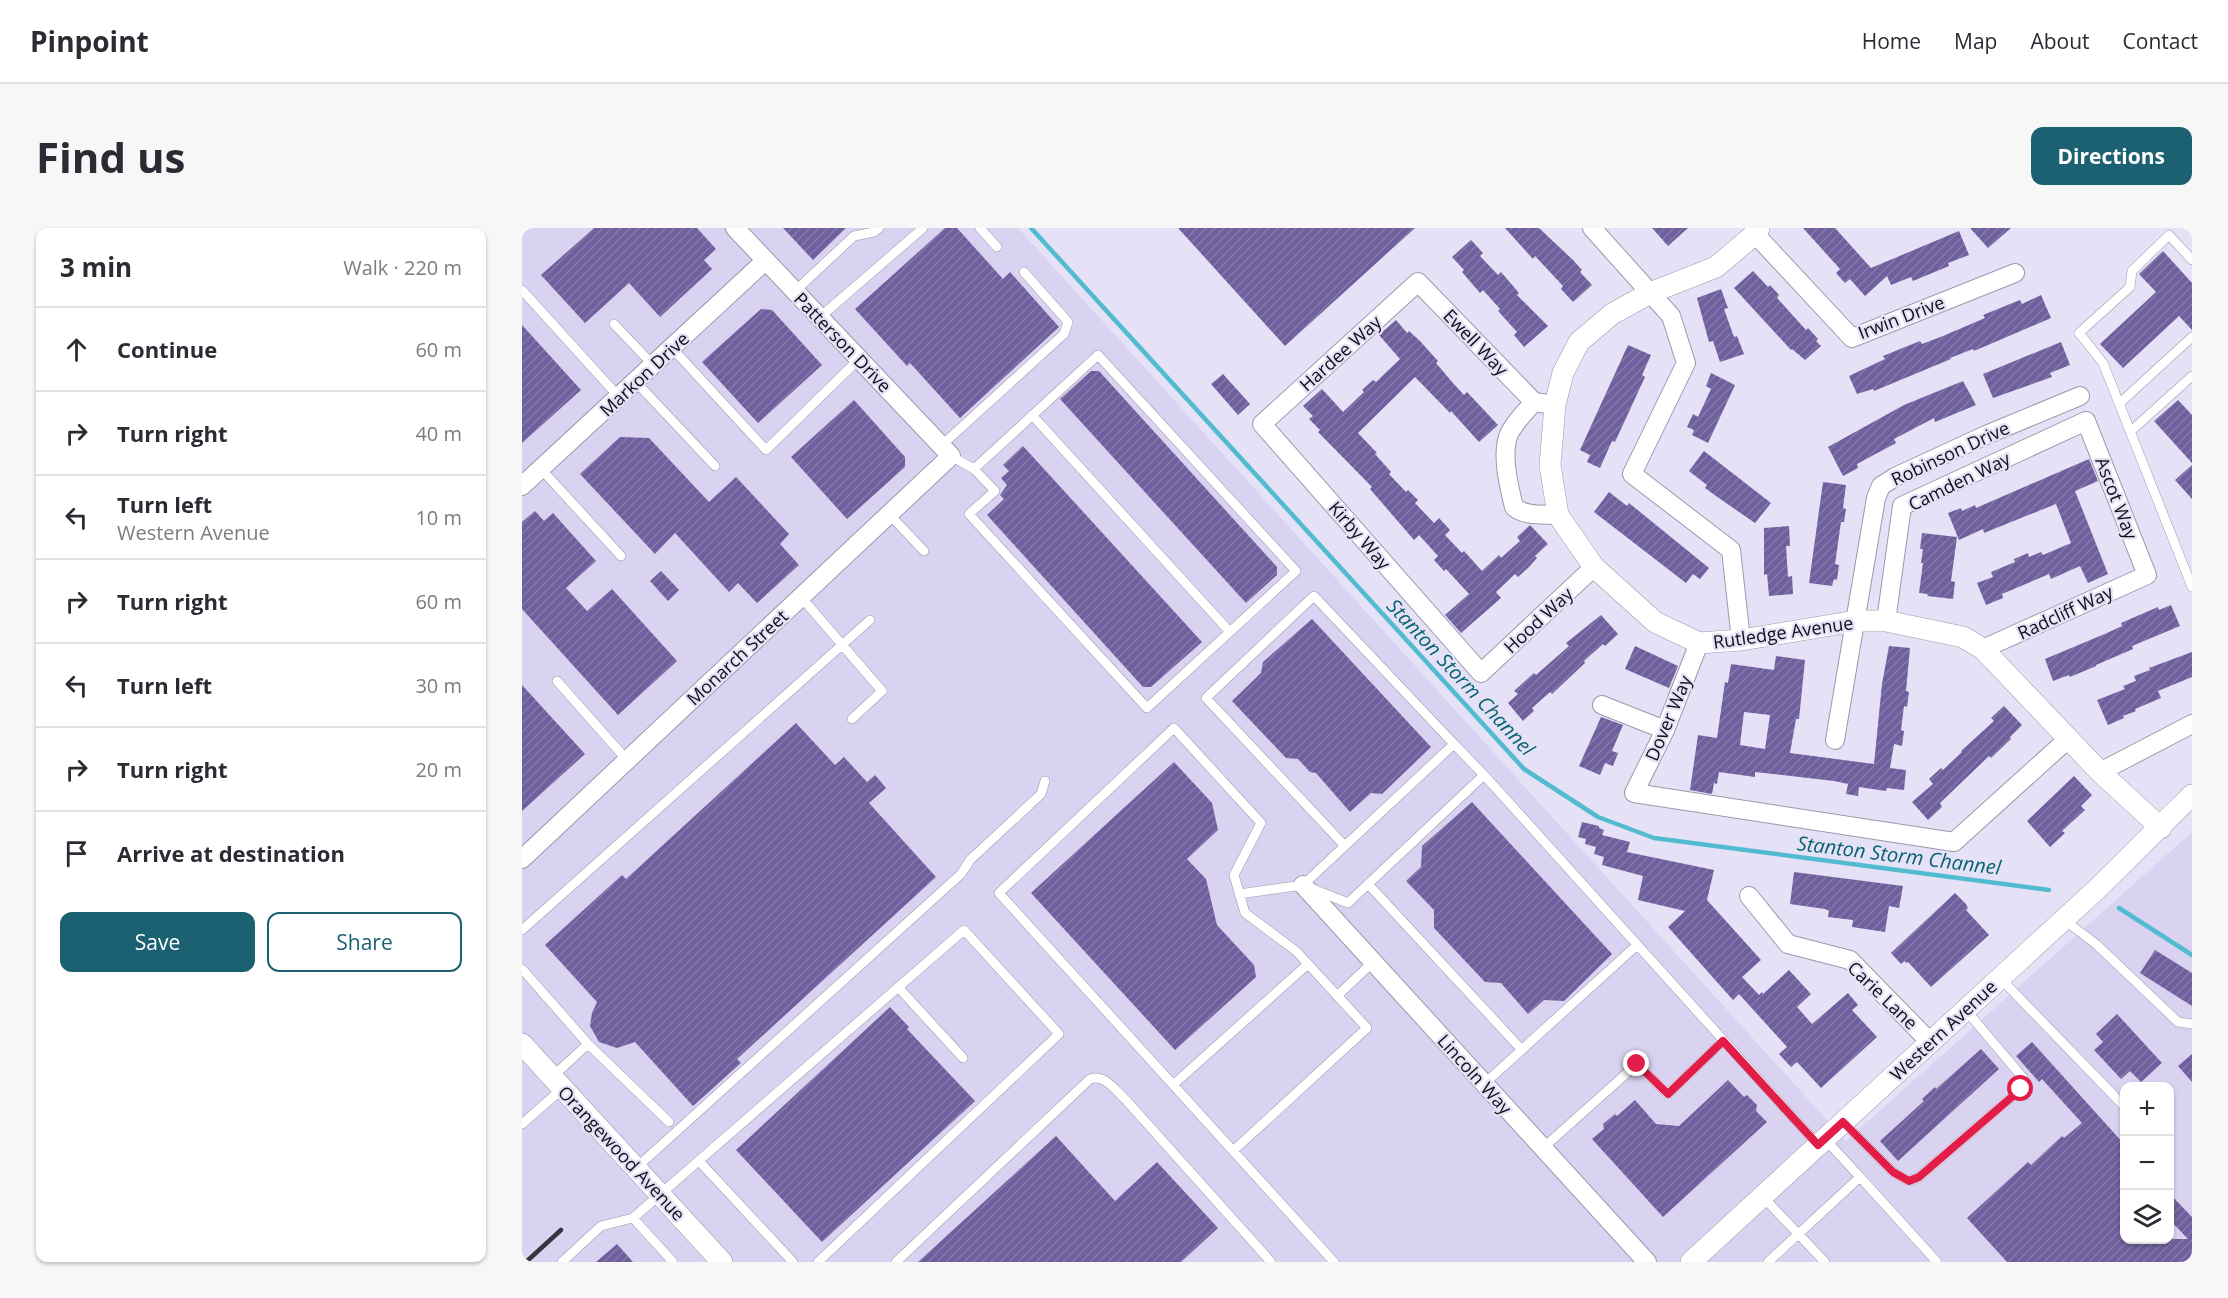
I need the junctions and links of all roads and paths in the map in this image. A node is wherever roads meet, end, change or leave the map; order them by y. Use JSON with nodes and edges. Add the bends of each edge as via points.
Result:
{"nodes":[{"id":1,"x":735,"y":228,"type":"edge"},
{"id":2,"x":879,"y":228,"type":"edge"},
{"id":3,"x":923,"y":228,"type":"edge"},
{"id":4,"x":980,"y":228,"type":"edge"},
{"id":5,"x":1599,"y":230,"type":"edge"},
{"id":6,"x":1757,"y":231,"type":"edge"},
{"id":7,"x":997,"y":247,"type":"dead end"},
{"id":8,"x":2192,"y":260,"type":"edge"},
{"id":9,"x":765,"y":261,"type":"junction"},
{"id":10,"x":1024,"y":272,"type":"dead end"},
{"id":11,"x":2015,"y":273,"type":"dead end"},
{"id":12,"x":1418,"y":282,"type":"joint"},
{"id":13,"x":522,"y":290,"type":"edge"},
{"id":14,"x":794,"y":292,"type":"junction"},
{"id":15,"x":1650,"y":293,"type":"junction"},
{"id":16,"x":819,"y":318,"type":"junction"},
{"id":17,"x":614,"y":324,"type":"dead end"},
{"id":18,"x":2192,"y":337,"type":"edge"},
{"id":19,"x":672,"y":348,"type":"junction"},
{"id":20,"x":858,"y":359,"type":"junction"},
{"id":21,"x":653,"y":365,"type":"junction"},
{"id":22,"x":2192,"y":376,"type":"edge"},
{"id":23,"x":635,"y":381,"type":"junction"},
{"id":24,"x":2080,"y":396,"type":"dead end"},
{"id":25,"x":619,"y":397,"type":"junction"},
{"id":26,"x":1534,"y":402,"type":"junction"},
{"id":27,"x":2120,"y":403,"type":"junction"},
{"id":28,"x":1555,"y":405,"type":"junction"},
{"id":29,"x":1032,"y":415,"type":"junction"},
{"id":30,"x":2086,"y":421,"type":"joint"},
{"id":31,"x":1262,"y":424,"type":"joint"},
{"id":32,"x":2131,"y":431,"type":"junction"},
{"id":33,"x":946,"y":450,"type":"junction"},
{"id":34,"x":715,"y":466,"type":"dead end"},
{"id":35,"x":541,"y":469,"type":"junction"},
{"id":36,"x":974,"y":469,"type":"junction"},
{"id":37,"x":522,"y":486,"type":"edge"},
{"id":38,"x":889,"y":514,"type":"junction"},
{"id":39,"x":1558,"y":515,"type":"junction"},
{"id":40,"x":924,"y":551,"type":"dead end"},
{"id":41,"x":621,"y":556,"type":"dead end"},
{"id":42,"x":1594,"y":567,"type":"junction"},
{"id":43,"x":2147,"y":574,"type":"joint"},
{"id":44,"x":2192,"y":587,"type":"edge"},
{"id":45,"x":801,"y":597,"type":"junction"},
{"id":46,"x":870,"y":620,"type":"dead end"},
{"id":47,"x":1856,"y":621,"type":"junction"},
{"id":48,"x":1886,"y":621,"type":"junction"},
{"id":49,"x":1230,"y":632,"type":"junction"},
{"id":50,"x":1741,"y":640,"type":"junction"},
{"id":51,"x":1699,"y":642,"type":"junction"},
{"id":52,"x":843,"y":643,"type":"junction"},
{"id":53,"x":1983,"y":649,"type":"junction"},
{"id":54,"x":1481,"y":673,"type":"joint"},
{"id":55,"x":557,"y":681,"type":"dead end"},
{"id":56,"x":1602,"y":705,"type":"dead end"},
{"id":57,"x":852,"y":719,"type":"dead end"},
{"id":58,"x":2192,"y":724,"type":"edge"},
{"id":59,"x":1665,"y":730,"type":"junction"},
{"id":60,"x":2068,"y":739,"type":"junction"},
{"id":61,"x":1835,"y":740,"type":"dead end"},
{"id":62,"x":1454,"y":744,"type":"junction"},
{"id":63,"x":627,"y":760,"type":"junction"},
{"id":64,"x":2100,"y":772,"type":"junction"},
{"id":65,"x":1484,"y":775,"type":"junction"},
{"id":66,"x":1045,"y":781,"type":"dead end"},
{"id":67,"x":2192,"y":795,"type":"edge"},
{"id":68,"x":2161,"y":828,"type":"junction"},
{"id":69,"x":1344,"y":845,"type":"junction"},
{"id":70,"x":522,"y":859,"type":"edge"},
{"id":71,"x":1368,"y":884,"type":"junction"},
{"id":72,"x":1303,"y":885,"type":"junction"},
{"id":73,"x":1239,"y":894,"type":"junction"},
{"id":74,"x":1749,"y":896,"type":"dead end"},
{"id":75,"x":2063,"y":919,"type":"junction"},
{"id":76,"x":522,"y":930,"type":"edge"},
{"id":77,"x":1636,"y":946,"type":"junction"},
{"id":78,"x":1373,"y":962,"type":"junction"},
{"id":79,"x":1308,"y":964,"type":"junction"},
{"id":80,"x":522,"y":969,"type":"edge"},
{"id":81,"x":2000,"y":978,"type":"junction"},
{"id":82,"x":898,"y":987,"type":"junction"},
{"id":83,"x":1337,"y":996,"type":"junction"},
{"id":84,"x":1965,"y":1010,"type":"junction"},
{"id":85,"x":2192,"y":1024,"type":"edge"},
{"id":86,"x":1723,"y":1041,"type":"junction"},
{"id":87,"x":1930,"y":1042,"type":"junction"},
{"id":88,"x":522,"y":1044,"type":"edge"},
{"id":89,"x":588,"y":1044,"type":"junction"},
{"id":90,"x":1522,"y":1050,"type":"junction"},
{"id":91,"x":963,"y":1058,"type":"dead end"},
{"id":92,"x":558,"y":1082,"type":"junction"},
{"id":93,"x":1484,"y":1084,"type":"junction"},
{"id":94,"x":1173,"y":1085,"type":"junction"},
{"id":95,"x":2120,"y":1102,"type":"edge"},
{"id":96,"x":669,"y":1122,"type":"dead end"},
{"id":97,"x":1843,"y":1122,"type":"junction"},
{"id":98,"x":522,"y":1124,"type":"edge"},
{"id":99,"x":1821,"y":1142,"type":"junction"},
{"id":100,"x":1543,"y":1148,"type":"junction"},
{"id":101,"x":1233,"y":1151,"type":"junction"},
{"id":102,"x":699,"y":1161,"type":"junction"},
{"id":103,"x":636,"y":1168,"type":"junction"},
{"id":104,"x":1860,"y":1177,"type":"junction"},
{"id":105,"x":660,"y":1195,"type":"junction"},
{"id":106,"x":1762,"y":1196,"type":"junction"},
{"id":107,"x":633,"y":1218,"type":"junction"},
{"id":108,"x":1798,"y":1233,"type":"junction"},
{"id":109,"x":1696,"y":1260,"type":"edge"},
{"id":110,"x":562,"y":1262,"type":"edge"},
{"id":111,"x":673,"y":1262,"type":"edge"},
{"id":112,"x":722,"y":1262,"type":"edge"},
{"id":113,"x":793,"y":1262,"type":"edge"},
{"id":114,"x":818,"y":1262,"type":"edge"},
{"id":115,"x":896,"y":1262,"type":"edge"},
{"id":116,"x":1271,"y":1262,"type":"edge"},
{"id":117,"x":1334,"y":1262,"type":"edge"},
{"id":118,"x":1647,"y":1262,"type":"edge"},
{"id":119,"x":1768,"y":1262,"type":"edge"},
{"id":120,"x":1825,"y":1262,"type":"edge"},
{"id":121,"x":1937,"y":1262,"type":"edge"}],
"edges":[{"from":1,"to":9,"type":"street","name":"Patterson Drive"},
{"from":2,"to":14,"type":"lane","via":[[854,236]]},
{"from":3,"to":16,"type":"lane"},
{"from":4,"to":7,"type":"lane"},
{"from":5,"to":15,"type":"street"},
{"from":6,"to":11,"type":"street","name":"Irwin Drive","via":[[1852,338]]},
{"from":6,"to":15,"type":"street","name":"Rutledge Avenue","via":[[1716,267]]},
{"from":8,"to":27,"type":"lane","via":[[2169,236],[2132,271],[2130,287],[2079,333],[2103,363]]},
{"from":9,"to":14,"type":"street","name":"Patterson Drive"},
{"from":9,"to":19,"type":"street","name":"Markon Drive"},
{"from":10,"to":33,"type":"lane","via":[[1068,322],[1064,334]]},
{"from":12,"to":26,"type":"street","name":"Ewell Way"},
{"from":12,"to":31,"type":"street","name":"Hardee Way"},
{"from":13,"to":25,"type":"lane"},
{"from":14,"to":16,"type":"street","name":"Patterson Drive"},
{"from":15,"to":28,"type":"street","name":"Rutledge Avenue","via":[[1612,314],[1579,342],[1563,374]]},
{"from":15,"to":50,"type":"street","via":[[1671,316],[1686,363],[1632,474],[1731,549]]},
{"from":16,"to":20,"type":"street","name":"Patterson Drive"},
{"from":17,"to":21,"type":"lane"},
{"from":18,"to":27,"type":"lane"},
{"from":19,"to":20,"type":"lane","via":[[766,450]]},
{"from":19,"to":21,"type":"street","name":"Markon Drive"},
{"from":20,"to":33,"type":"street","name":"Patterson Drive"},
{"from":21,"to":23,"type":"street","name":"Markon Drive"},
{"from":22,"to":32,"type":"lane"},
{"from":23,"to":25,"type":"street","name":"Markon Drive"},
{"from":23,"to":34,"type":"lane"},
{"from":24,"to":47,"type":"street","name":"Robinson Drive","via":[[1986,435],[1881,486]]},
{"from":25,"to":35,"type":"street","name":"Markon Drive"},
{"from":26,"to":28,"type":"street"},
{"from":26,"to":39,"type":"street","via":[[1510,432],[1506,450],[1508,482],[1517,510]]},
{"from":27,"to":32,"type":"lane"},
{"from":28,"to":39,"type":"street","name":"Rutledge Avenue","via":[[1550,465]]},
{"from":29,"to":36,"type":"lane"},
{"from":29,"to":49,"type":"lane"},
{"from":29,"to":49,"type":"lane","via":[[1098,355],[1273,545],[1296,571]]},
{"from":30,"to":43,"type":"street","name":"Ascot Way"},
{"from":30,"to":48,"type":"street","name":"Camden Way","via":[[1902,506]]},
{"from":31,"to":54,"type":"street","name":"Kirby Way"},
{"from":32,"to":44,"type":"lane"},
{"from":33,"to":36,"type":"lane"},
{"from":33,"to":38,"type":"street","name":"Monarch Street"},
{"from":35,"to":37,"type":"street","name":"Markon Drive"},
{"from":35,"to":41,"type":"lane"},
{"from":36,"to":49,"type":"lane","via":[[995,491],[969,514],[1147,708]]},
{"from":38,"to":40,"type":"lane"},
{"from":38,"to":45,"type":"street","name":"Monarch Street"},
{"from":39,"to":42,"type":"street","name":"Rutledge Avenue"},
{"from":42,"to":51,"type":"street","name":"Rutledge Avenue","via":[[1655,622]]},
{"from":42,"to":54,"type":"street","name":"Hood Way"},
{"from":43,"to":53,"type":"street","name":"Radcliff Way"},
{"from":45,"to":52,"type":"lane"},
{"from":45,"to":63,"type":"street","name":"Monarch Street"},
{"from":46,"to":52,"type":"lane"},
{"from":47,"to":48,"type":"street","name":"Rutledge Avenue"},
{"from":47,"to":50,"type":"street","name":"Rutledge Avenue"},
{"from":47,"to":61,"type":"street"},
{"from":48,"to":53,"type":"street","name":"Rutledge Avenue","via":[[1962,637]]},
{"from":50,"to":51,"type":"street","name":"Rutledge Avenue"},
{"from":51,"to":59,"type":"street","name":"Dover Way"},
{"from":52,"to":57,"type":"lane","via":[[882,691]]},
{"from":52,"to":76,"type":"lane"},
{"from":53,"to":60,"type":"street","name":"Rutledge Avenue"},
{"from":55,"to":63,"type":"lane"},
{"from":56,"to":59,"type":"street"},
{"from":58,"to":64,"type":"street"},
{"from":59,"to":60,"type":"street","name":"Dover Way","via":[[1634,793],[1954,842]]},
{"from":60,"to":64,"type":"street","name":"Rutledge Avenue"},
{"from":62,"to":65,"type":"lane"},
{"from":62,"to":69,"type":"lane"},
{"from":62,"to":69,"type":"lane","via":[[1314,596],[1206,698]]},
{"from":63,"to":70,"type":"street","name":"Monarch Street"},
{"from":64,"to":68,"type":"street","name":"Rutledge Avenue"},
{"from":65,"to":71,"type":"lane"},
{"from":65,"to":77,"type":"lane"},
{"from":66,"to":103,"type":"lane","via":[[1041,794],[970,860],[961,874]]},
{"from":67,"to":68,"type":"street","name":"Western Avenue"},
{"from":68,"to":75,"type":"street","name":"Western Avenue"},
{"from":69,"to":72,"type":"lane"},
{"from":71,"to":72,"type":"lane","via":[[1348,903]]},
{"from":71,"to":90,"type":"lane"},
{"from":72,"to":73,"type":"lane"},
{"from":72,"to":78,"type":"street","name":"Lincoln Way"},
{"from":73,"to":79,"type":"lane","via":[[1245,913]]},
{"from":73,"to":94,"type":"lane","via":[[1234,875],[1261,823],[1174,728],[999,893]]},
{"from":74,"to":87,"type":"street","name":"Carie Lane","via":[[1788,944],[1850,960]]},
{"from":75,"to":81,"type":"street","name":"Western Avenue"},
{"from":75,"to":85,"type":"lane","via":[[2096,944],[2178,1022]]},
{"from":77,"to":86,"type":"lane"},
{"from":77,"to":90,"type":"lane"},
{"from":78,"to":83,"type":"lane"},
{"from":78,"to":93,"type":"street","name":"Lincoln Way"},
{"from":79,"to":83,"type":"lane"},
{"from":79,"to":94,"type":"lane"},
{"from":80,"to":89,"type":"lane"},
{"from":81,"to":84,"type":"street","name":"Western Avenue"},
{"from":81,"to":95,"type":"lane"},
{"from":82,"to":91,"type":"lane"},
{"from":82,"to":102,"type":"lane"},
{"from":82,"to":114,"type":"lane","via":[[964,930],[1059,1034]]},
{"from":83,"to":101,"type":"lane","via":[[1367,1029]]},
{"from":84,"to":87,"type":"street","name":"Western Avenue"},
{"from":84,"to":97,"type":"lane","via":[[2023,1078],[2021,1089],[1919,1177],[1909,1181],[1893,1172]]},
{"from":86,"to":99,"type":"lane"},
{"from":86,"to":100,"type":"lane","via":[[1668,1094],[1637,1064]]},
{"from":87,"to":97,"type":"street","name":"Western Avenue"},
{"from":88,"to":92,"type":"street","name":"Orangewood Avenue"},
{"from":89,"to":92,"type":"lane"},
{"from":89,"to":96,"type":"lane"},
{"from":90,"to":93,"type":"lane"},
{"from":92,"to":98,"type":"lane"},
{"from":92,"to":103,"type":"street","name":"Orangewood Avenue"},
{"from":93,"to":100,"type":"street","name":"Lincoln Way"},
{"from":94,"to":101,"type":"lane"},
{"from":97,"to":99,"type":"street","name":"Western Avenue"},
{"from":99,"to":104,"type":"lane"},
{"from":99,"to":106,"type":"street","name":"Western Avenue"},
{"from":100,"to":118,"type":"street","name":"Lincoln Way"},
{"from":101,"to":117,"type":"lane"},
{"from":102,"to":105,"type":"lane"},
{"from":102,"to":113,"type":"lane"},
{"from":103,"to":105,"type":"street","name":"Orangewood Avenue"},
{"from":104,"to":108,"type":"lane"},
{"from":104,"to":121,"type":"lane"},
{"from":105,"to":107,"type":"lane"},
{"from":105,"to":112,"type":"street","name":"Orangewood Avenue"},
{"from":106,"to":108,"type":"lane"},
{"from":106,"to":109,"type":"street","name":"Western Avenue"},
{"from":107,"to":110,"type":"lane","via":[[601,1226]]},
{"from":107,"to":111,"type":"lane"},
{"from":108,"to":119,"type":"lane"},
{"from":108,"to":120,"type":"lane"},
{"from":115,"to":116,"type":"lane","via":[[1090,1079],[1097,1077],[1126,1100]]}]}
